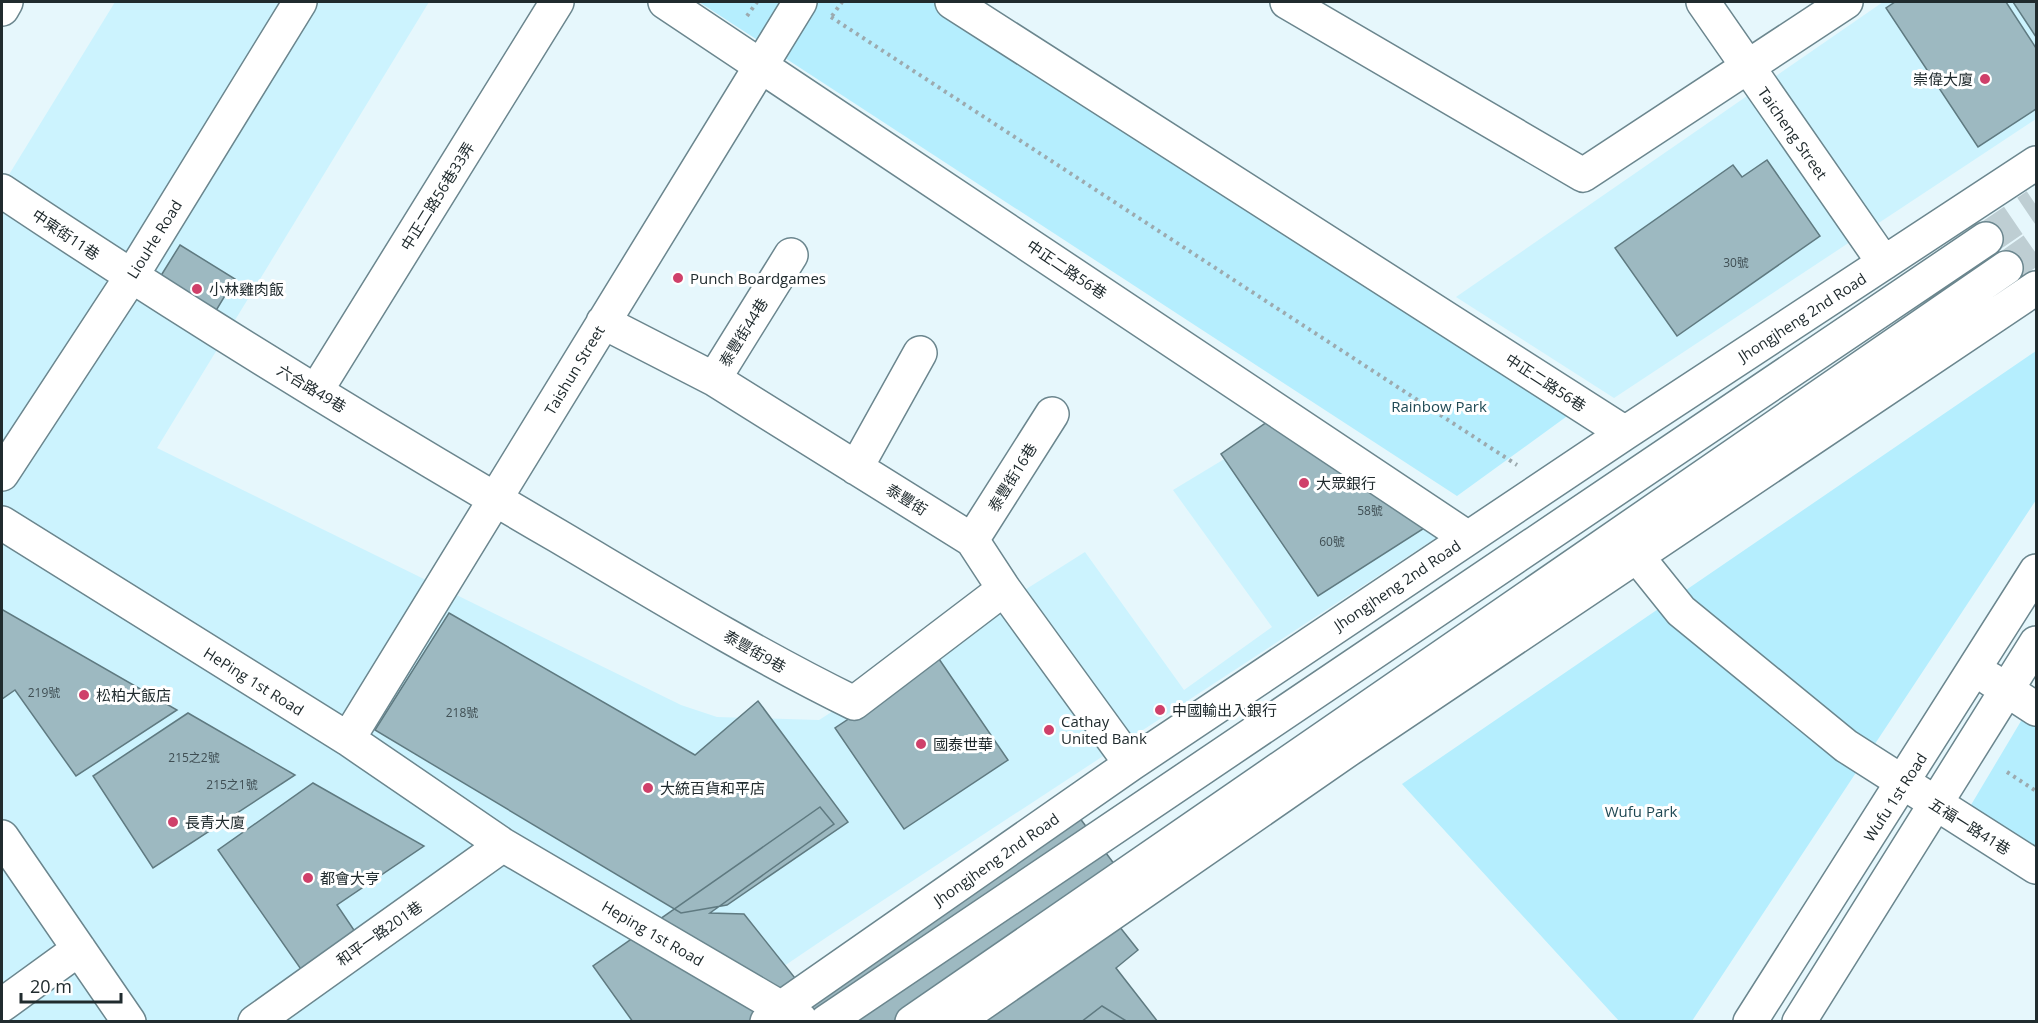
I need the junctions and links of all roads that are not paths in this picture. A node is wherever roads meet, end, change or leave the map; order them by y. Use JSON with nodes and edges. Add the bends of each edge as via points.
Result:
{"nodes":[{"id":1,"x":6,"y":2,"type":"edge"},
{"id":2,"x":300,"y":2,"type":"edge"},
{"id":3,"x":557,"y":2,"type":"edge"},
{"id":4,"x":665,"y":2,"type":"edge"},
{"id":5,"x":800,"y":2,"type":"edge"},
{"id":6,"x":952,"y":2,"type":"edge"},
{"id":7,"x":1287,"y":2,"type":"edge"},
{"id":8,"x":1703,"y":2,"type":"edge"},
{"id":9,"x":1846,"y":2,"type":"edge"},
{"id":10,"x":2,"y":9,"type":"edge"},
{"id":11,"x":761,"y":65,"type":"junction"},
{"id":12,"x":1747,"y":68,"type":"junction"},
{"id":13,"x":2037,"y":163,"type":"edge"},
{"id":14,"x":2,"y":191,"type":"edge"},
{"id":15,"x":1986,"y":239,"type":"tunnel mouth"},
{"id":16,"x":791,"y":255,"type":"dead end"},
{"id":17,"x":1884,"y":263,"type":"junction"},
{"id":18,"x":2006,"y":268,"type":"tunnel mouth"},
{"id":19,"x":131,"y":277,"type":"junction"},
{"id":20,"x":2037,"y":288,"type":"tunnel mouth"},
{"id":21,"x":603,"y":322,"type":"junction"},
{"id":22,"x":920,"y":353,"type":"dead end"},
{"id":23,"x":714,"y":379,"type":"junction"},
{"id":24,"x":316,"y":391,"type":"junction"},
{"id":25,"x":1052,"y":414,"type":"dead end"},
{"id":26,"x":1625,"y":433,"type":"junction"},
{"id":27,"x":856,"y":468,"type":"junction"},
{"id":28,"x":2,"y":474,"type":"edge"},
{"id":29,"x":495,"y":500,"type":"junction"},
{"id":30,"x":2,"y":523,"type":"edge"},
{"id":31,"x":1468,"y":538,"type":"junction"},
{"id":32,"x":972,"y":540,"type":"junction"},
{"id":33,"x":1636,"y":555,"type":"junction"},
{"id":34,"x":2037,"y":571,"type":"edge"},
{"id":35,"x":1004,"y":589,"type":"junction"},
{"id":36,"x":2037,"y":643,"type":"edge"},
{"id":37,"x":1976,"y":670,"type":"junction"},
{"id":38,"x":2007,"y":690,"type":"junction"},
{"id":39,"x":2037,"y":709,"type":"edge"},
{"id":40,"x":348,"y":739,"type":"junction"},
{"id":41,"x":1131,"y":764,"type":"junction"},
{"id":42,"x":1904,"y":783,"type":"junction"},
{"id":43,"x":1935,"y":804,"type":"junction"},
{"id":44,"x":2,"y":837,"type":"edge"},
{"id":45,"x":503,"y":845,"type":"junction"},
{"id":46,"x":2037,"y":867,"type":"edge"},
{"id":47,"x":79,"y":949,"type":"junction"},
{"id":48,"x":2,"y":1005,"type":"edge"},
{"id":49,"x":784,"y":1017,"type":"edge"},
{"id":50,"x":129,"y":1022,"type":"edge"},
{"id":51,"x":255,"y":1022,"type":"edge"},
{"id":52,"x":826,"y":1022,"type":"edge"},
{"id":53,"x":912,"y":1022,"type":"edge"},
{"id":54,"x":955,"y":1022,"type":"edge"},
{"id":55,"x":1750,"y":1022,"type":"edge"},
{"id":56,"x":1799,"y":1022,"type":"edge"}],
"edges":[{"from":1,"to":10,"type":"street"},
{"from":2,"to":19,"type":"street","name":"LiouHe Road"},
{"from":3,"to":24,"type":"street","name":"中正二路56巷33弄"},
{"from":4,"to":11,"type":"street","name":"中正二路56巷"},
{"from":5,"to":11,"type":"street","name":"Taishun Street"},
{"from":6,"to":26,"type":"street","name":"中正二路56巷"},
{"from":7,"to":12,"type":"street","via":[[1583,175]]},
{"from":8,"to":12,"type":"street","name":"Taicheng Street"},
{"from":9,"to":12,"type":"street"},
{"from":11,"to":21,"type":"street","name":"Taishun Street"},
{"from":11,"to":31,"type":"street","name":"中正二路56巷"},
{"from":12,"to":17,"type":"street","name":"Taicheng Street"},
{"from":13,"to":17,"type":"street","name":"Jhongjheng 2nd Road"},
{"from":14,"to":19,"type":"street","name":"中東街11巷"},
{"from":15,"to":52,"type":"street"},
{"from":16,"to":23,"type":"street","name":"泰豐街44巷"},
{"from":17,"to":26,"type":"street","name":"Jhongjheng 2nd Road"},
{"from":18,"to":53,"type":"street"},
{"from":19,"to":24,"type":"street","name":"六合路49巷"},
{"from":19,"to":28,"type":"street","name":"LiouHe Road"},
{"from":20,"to":33,"type":"street"},
{"from":21,"to":23,"type":"street","name":"泰豐街"},
{"from":21,"to":29,"type":"street","name":"Taishun Street"},
{"from":22,"to":27,"type":"street"},
{"from":23,"to":27,"type":"street","name":"泰豐街"},
{"from":24,"to":29,"type":"street","name":"六合路49巷"},
{"from":25,"to":32,"type":"street","name":"泰豐街16巷"},
{"from":26,"to":31,"type":"street","name":"Jhongjheng 2nd Road"},
{"from":27,"to":32,"type":"street","name":"泰豐街"},
{"from":29,"to":35,"type":"street","name":"泰豐街9巷","via":[[786,670],[854,704]]},
{"from":29,"to":40,"type":"street","name":"Taishun Street"},
{"from":30,"to":40,"type":"street","name":"HePing 1st Road"},
{"from":31,"to":41,"type":"street","name":"Jhongjheng 2nd Road"},
{"from":32,"to":35,"type":"street","name":"泰豐街"},
{"from":33,"to":42,"type":"street","name":"五福一路41巷","via":[[1681,611],[1846,746]]},
{"from":33,"to":54,"type":"street"},
{"from":34,"to":37,"type":"street","name":"Wufu 1st Road"},
{"from":35,"to":41,"type":"street","name":"泰豐街"},
{"from":36,"to":38,"type":"street"},
{"from":37,"to":38,"type":"street"},
{"from":37,"to":42,"type":"street","name":"Wufu 1st Road"},
{"from":38,"to":39,"type":"street"},
{"from":38,"to":43,"type":"street"},
{"from":40,"to":45,"type":"street","name":"HePing 1st Road"},
{"from":41,"to":49,"type":"street","name":"Jhongjheng 2nd Road"},
{"from":42,"to":43,"type":"street","name":"五福一路41巷"},
{"from":42,"to":55,"type":"street","name":"Wufu 1st Road"},
{"from":43,"to":46,"type":"street","name":"五福一路41巷"},
{"from":43,"to":56,"type":"street"},
{"from":44,"to":47,"type":"street"},
{"from":45,"to":49,"type":"street","name":"Heping 1st Road"},
{"from":45,"to":51,"type":"street","name":"和平一路201巷"},
{"from":47,"to":48,"type":"street"},
{"from":47,"to":50,"type":"street"}]}
